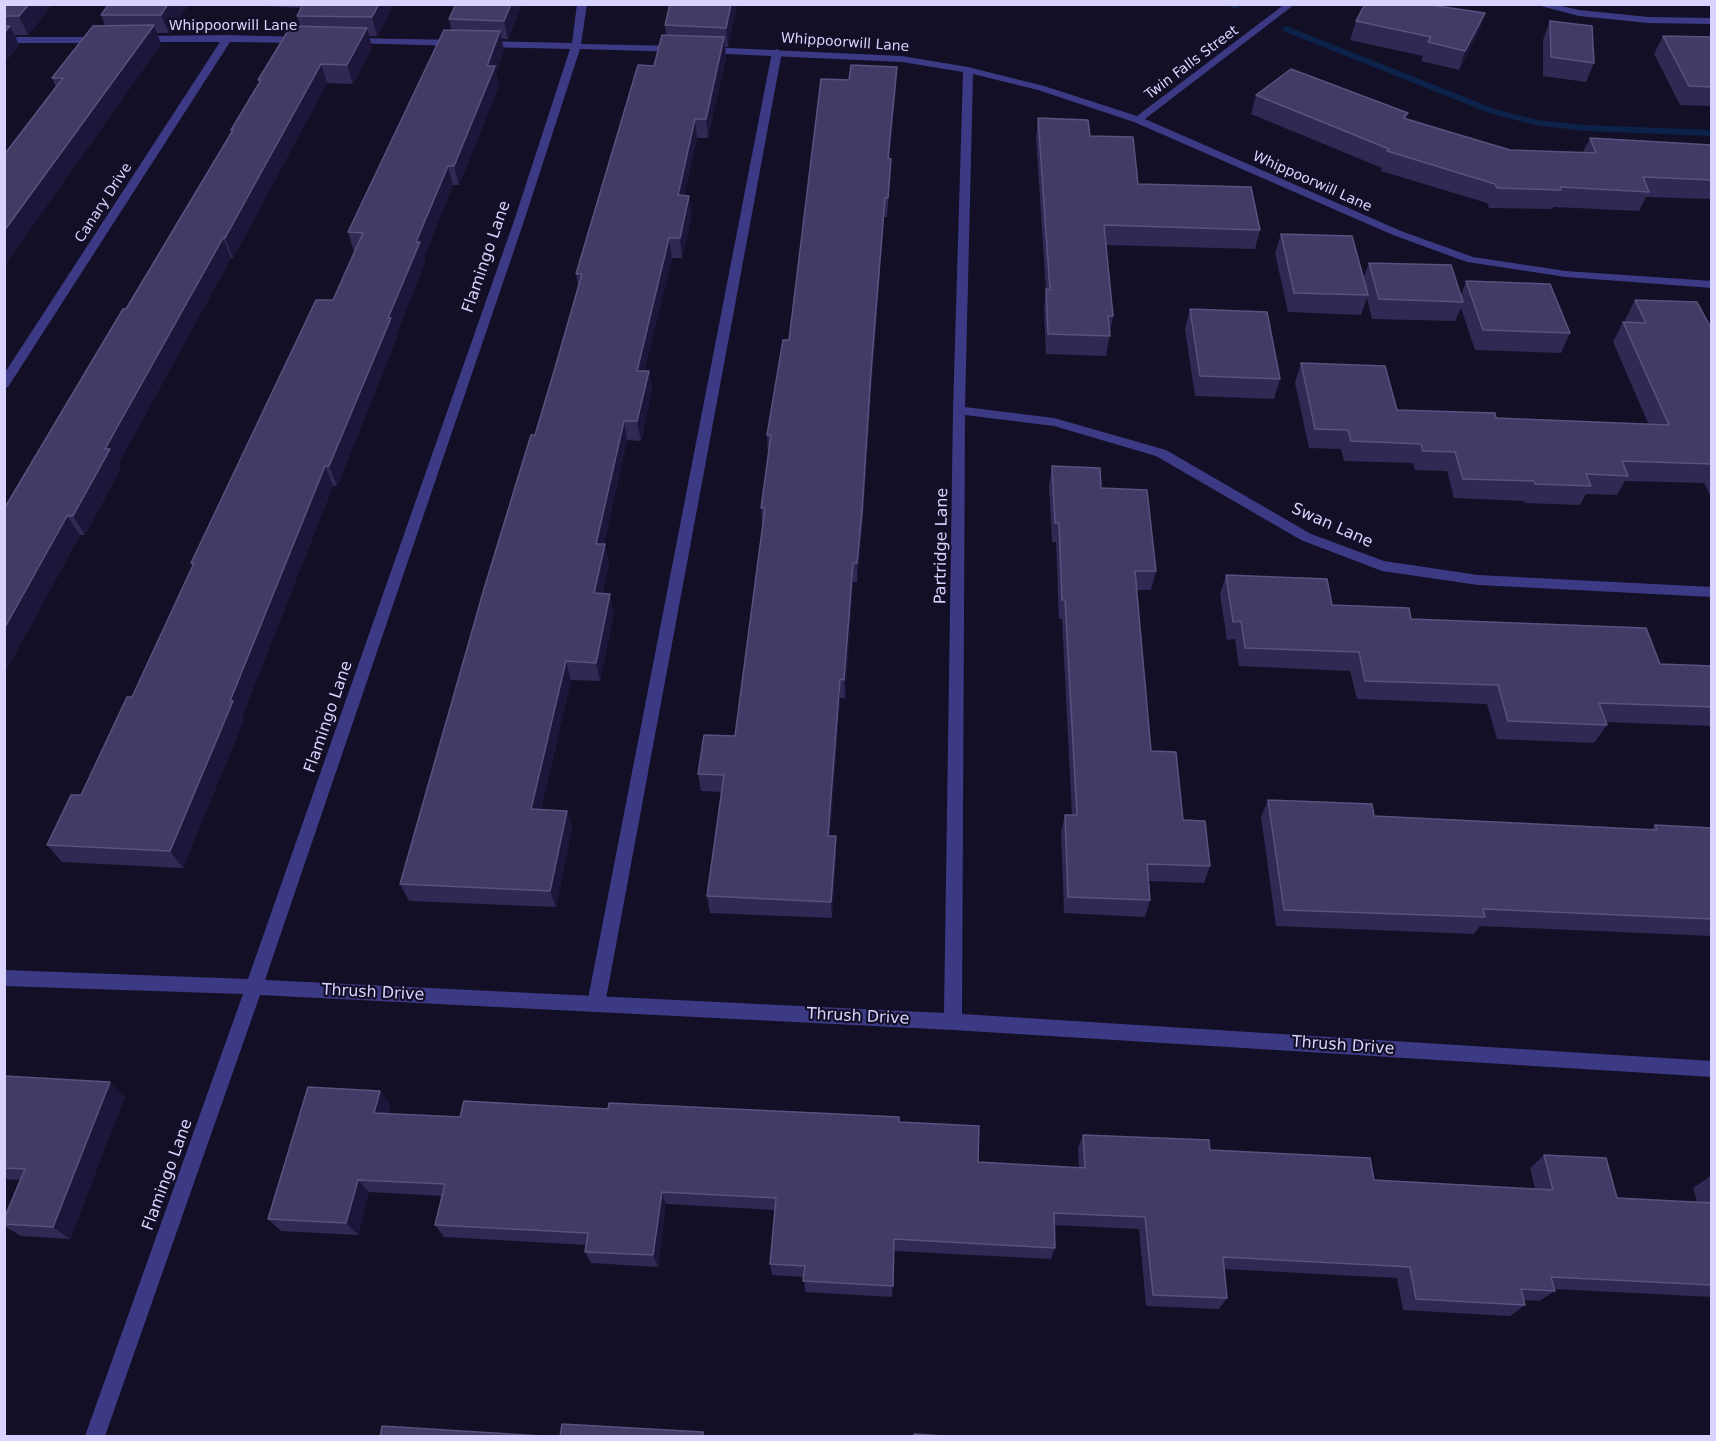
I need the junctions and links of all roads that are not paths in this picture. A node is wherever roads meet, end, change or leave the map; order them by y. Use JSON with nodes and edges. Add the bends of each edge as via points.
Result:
{"nodes":[{"id":1,"x":582,"y":4,"type":"edge"},
{"id":2,"x":1291,"y":4,"type":"edge"},
{"id":3,"x":1537,"y":4,"type":"edge"},
{"id":4,"x":1712,"y":21,"type":"edge"},
{"id":5,"x":228,"y":38,"type":"junction"},
{"id":6,"x":110,"y":39,"type":"edge"},
{"id":7,"x":122,"y":39,"type":"edge"},
{"id":8,"x":4,"y":40,"type":"edge"},
{"id":9,"x":312,"y":40,"type":"edge"},
{"id":10,"x":336,"y":41,"type":"edge"},
{"id":11,"x":576,"y":46,"type":"junction"},
{"id":12,"x":777,"y":52,"type":"junction"},
{"id":13,"x":968,"y":70,"type":"junction"},
{"id":14,"x":1138,"y":120,"type":"junction"},
{"id":15,"x":1712,"y":285,"type":"edge"},
{"id":16,"x":4,"y":384,"type":"edge"},
{"id":17,"x":959,"y":410,"type":"junction"},
{"id":18,"x":1712,"y":592,"type":"edge"},
{"id":19,"x":4,"y":978,"type":"edge"},
{"id":20,"x":254,"y":987,"type":"junction"},
{"id":21,"x":596,"y":1004,"type":"junction"},
{"id":22,"x":953,"y":1022,"type":"junction"},
{"id":23,"x":1712,"y":1070,"type":"edge"},
{"id":24,"x":95,"y":1437,"type":"edge"}],
"edges":[{"from":1,"to":11,"type":"street","name":"Flamingo Lane"},
{"from":2,"to":14,"type":"street","name":"Twin Falls Street"},
{"from":3,"to":4,"type":"street","via":[[1648,20]]},
{"from":5,"to":7,"type":"street","name":"Whippoorwill Lane"},
{"from":5,"to":9,"type":"street","name":"Whippoorwill Lane"},
{"from":5,"to":16,"type":"street","name":"Canary Drive"},
{"from":6,"to":8,"type":"street"},
{"from":10,"to":11,"type":"street","name":"Whippoorwill Lane"},
{"from":11,"to":12,"type":"street","name":"Whippoorwill Lane"},
{"from":11,"to":20,"type":"street","name":"Flamingo Lane"},
{"from":12,"to":13,"type":"street","name":"Whippoorwill Lane","via":[[902,59]]},
{"from":12,"to":21,"type":"street"},
{"from":13,"to":14,"type":"street","name":"Whippoorwill Lane","via":[[1041,88]]},
{"from":13,"to":17,"type":"street","name":"Partridge Lane"},
{"from":14,"to":15,"type":"street","name":"Whippoorwill Lane","via":[[1397,234],[1471,260],[1566,274]]},
{"from":17,"to":18,"type":"street","name":"Swan Lane","via":[[1054,422],[1161,453],[1306,537],[1383,566],[1478,580]]},
{"from":17,"to":22,"type":"street","name":"Partridge Lane"},
{"from":19,"to":20,"type":"street","name":"Thrush Drive"},
{"from":20,"to":21,"type":"street","name":"Thrush Drive"},
{"from":20,"to":24,"type":"street","name":"Flamingo Lane"},
{"from":21,"to":22,"type":"street","name":"Thrush Drive"},
{"from":22,"to":23,"type":"street","name":"Thrush Drive"}]}
